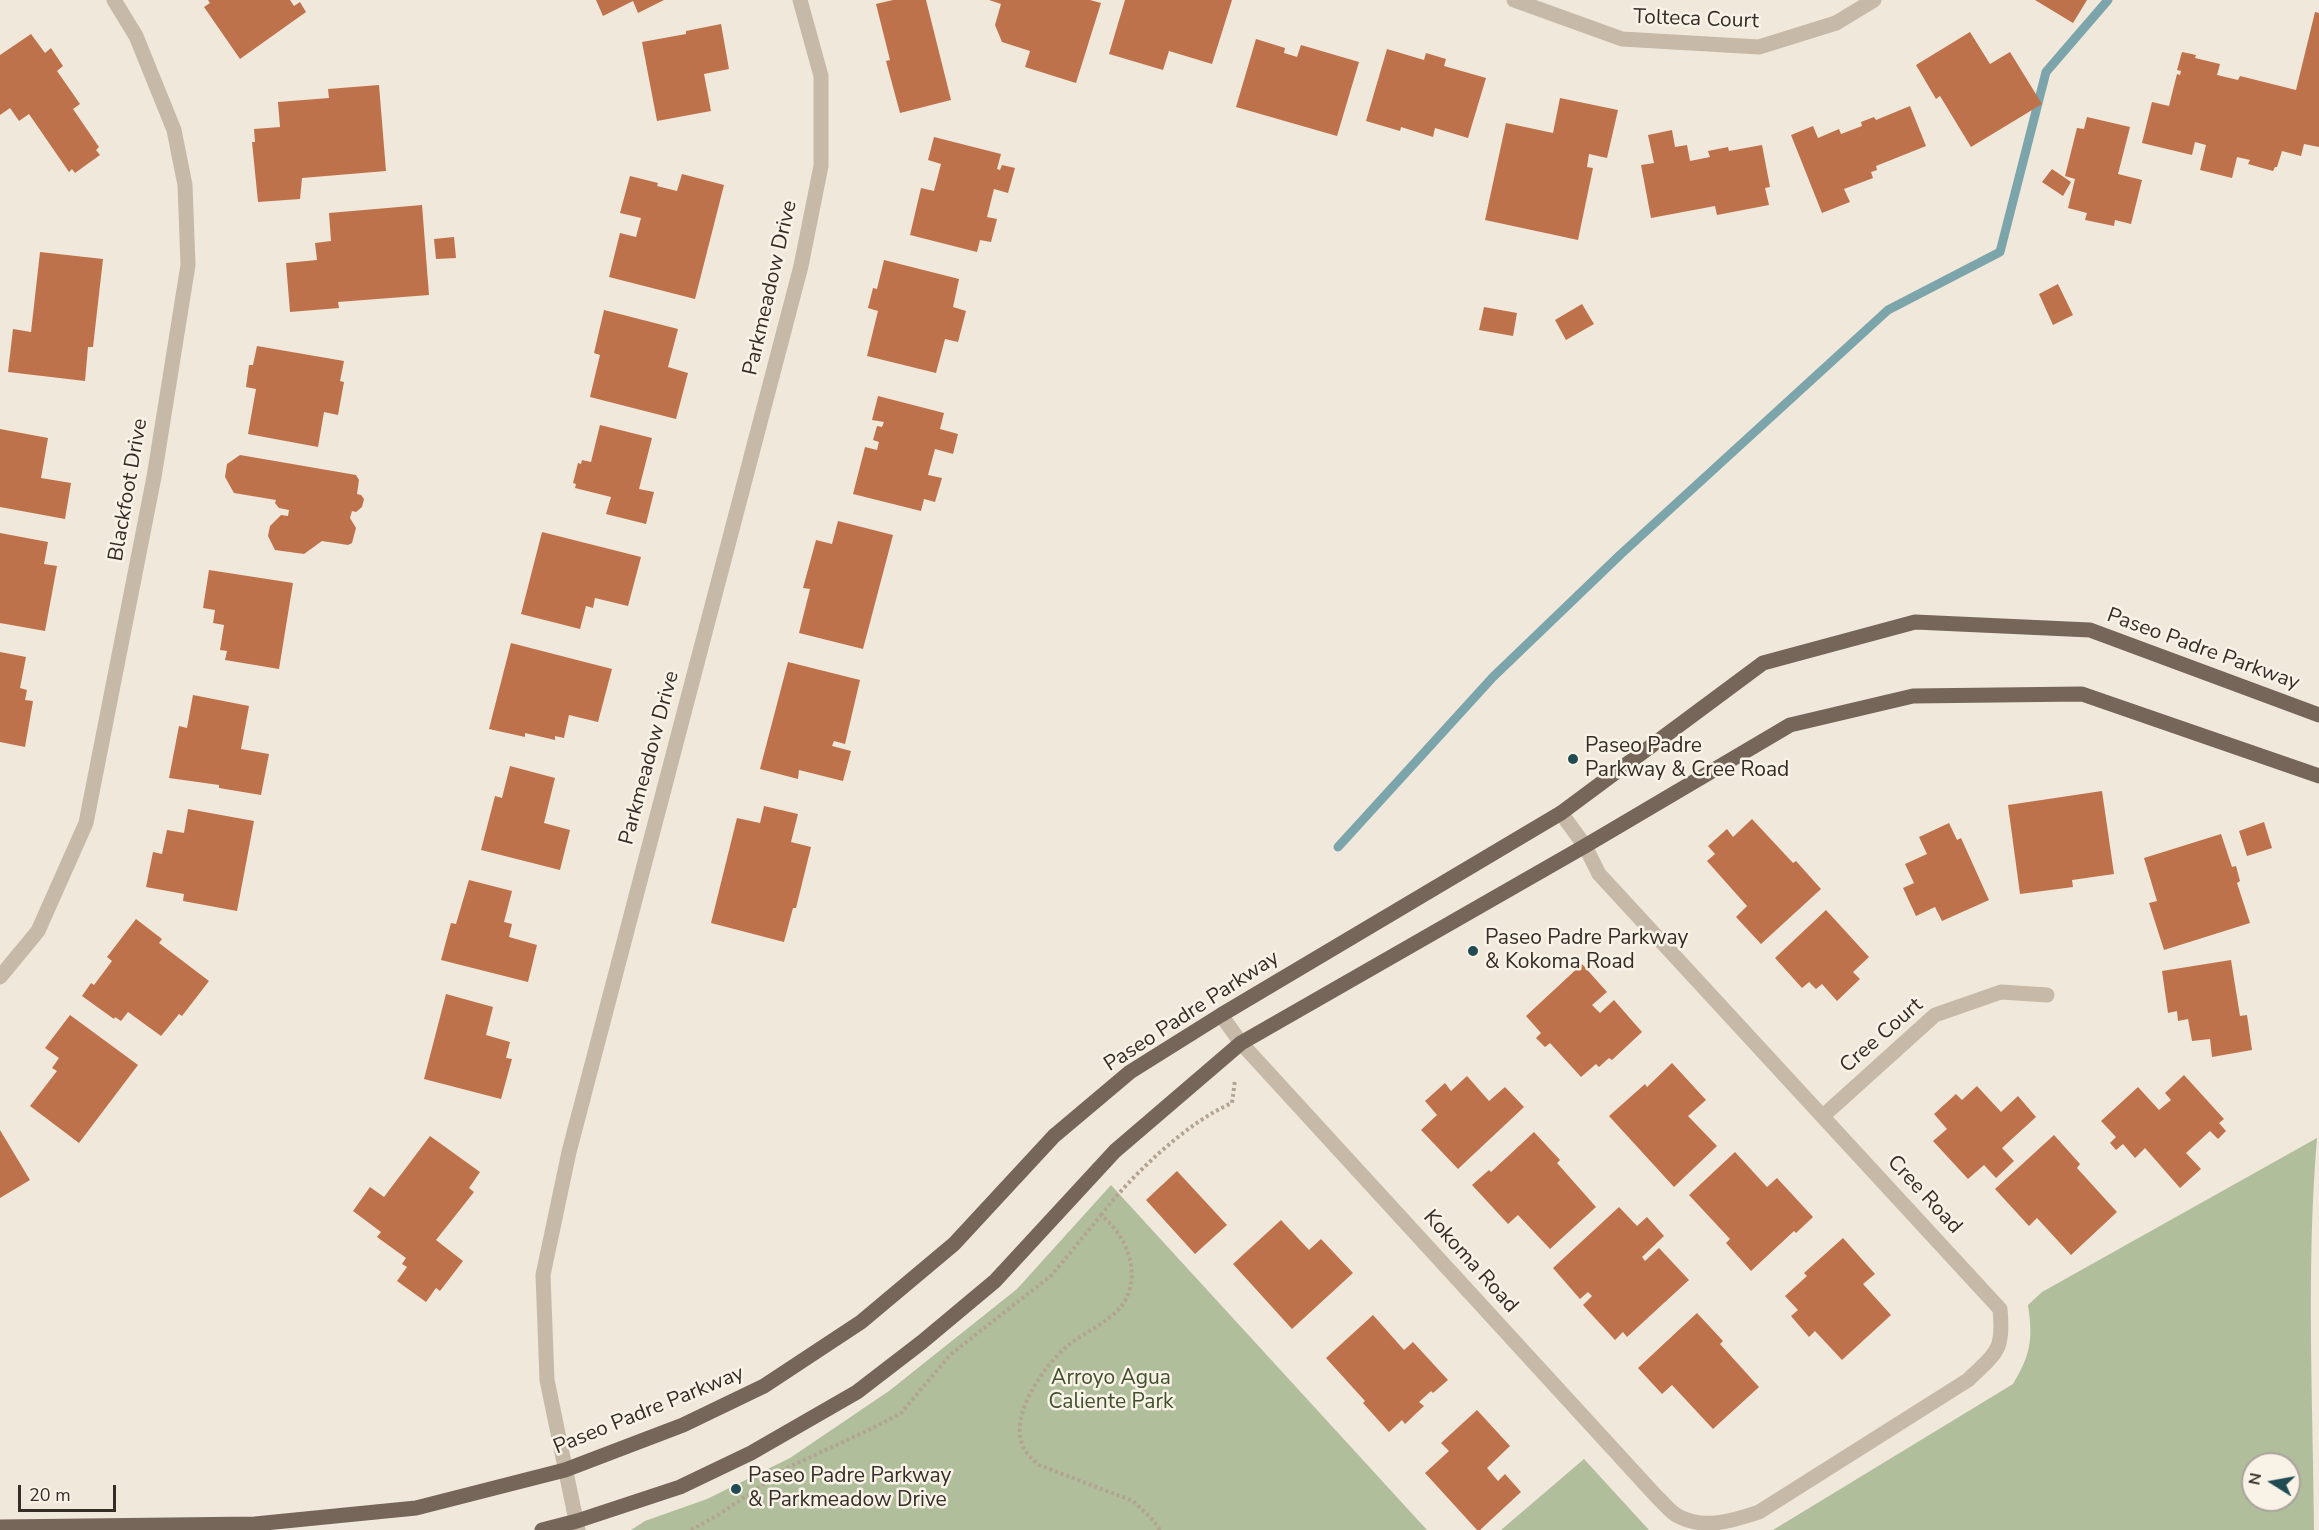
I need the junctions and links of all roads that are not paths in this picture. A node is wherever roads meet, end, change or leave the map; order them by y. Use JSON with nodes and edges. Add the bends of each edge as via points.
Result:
{"nodes":[{"id":1,"x":114,"y":0,"type":"edge"},
{"id":2,"x":800,"y":0,"type":"edge"},
{"id":3,"x":1514,"y":0,"type":"edge"},
{"id":4,"x":1874,"y":0,"type":"edge"},
{"id":5,"x":2319,"y":715,"type":"edge"},
{"id":6,"x":2319,"y":776,"type":"edge"},
{"id":7,"x":1561,"y":813,"type":"junction"},
{"id":8,"x":1585,"y":846,"type":"junction"},
{"id":9,"x":0,"y":977,"type":"edge"},
{"id":10,"x":2047,"y":995,"type":"dead end"},
{"id":11,"x":1221,"y":1015,"type":"junction"},
{"id":12,"x":1241,"y":1042,"type":"junction"},
{"id":13,"x":1823,"y":1116,"type":"junction"},
{"id":14,"x":565,"y":1470,"type":"junction"},
{"id":15,"x":1700,"y":1525,"type":"joint"},
{"id":16,"x":577,"y":1526,"type":"edge"},
{"id":17,"x":0,"y":1527,"type":"edge"},
{"id":18,"x":542,"y":1530,"type":"edge"}],
"edges":[{"from":1,"to":9,"type":"street","name":"Blackfoot Drive","via":[[136,36],[174,130],[185,185],[188,265],[154,477],[86,823],[38,931]]},
{"from":2,"to":14,"type":"street","name":"Parkmeadow Drive","via":[[821,76],[821,166],[801,266],[569,1152],[543,1275],[547,1380]]},
{"from":3,"to":4,"type":"street","name":"Tolteca Court","via":[[1622,39],[1759,47],[1836,23]]},
{"from":5,"to":7,"type":"main road","name":"Paseo Padre Parkway","via":[[2090,630],[1915,622],[1763,663]]},
{"from":6,"to":8,"type":"main road","via":[[2082,694],[1913,696],[1790,725]]},
{"from":7,"to":8,"type":"street","name":"Cree Road"},
{"from":7,"to":11,"type":"main road","name":"Paseo Padre Parkway"},
{"from":8,"to":12,"type":"main road"},
{"from":8,"to":13,"type":"street","name":"Cree Road","via":[[1599,874]]},
{"from":10,"to":13,"type":"street","name":"Cree Court","via":[[2001,992],[1935,1015]]},
{"from":11,"to":12,"type":"street","name":"Kokoma Road"},
{"from":11,"to":14,"type":"main road","name":"Paseo Padre Parkway","via":[[1130,1072],[1054,1136],[954,1244],[861,1322],[764,1386],[683,1425]]},
{"from":12,"to":15,"type":"street","name":"Kokoma Road","via":[[1657,1497],[1678,1516]]},
{"from":12,"to":16,"type":"main road","via":[[1115,1150],[995,1281],[857,1392],[751,1453],[680,1487]]},
{"from":13,"to":15,"type":"street","name":"Cree Road","via":[[2000,1309],[2003,1335],[1996,1353],[1968,1380],[1759,1512],[1725,1524]]},
{"from":14,"to":16,"type":"street","name":"Parkmeadow Drive"},
{"from":14,"to":17,"type":"main road","name":"Paseo Padre Parkway","via":[[404,1509],[255,1524]]},
{"from":16,"to":18,"type":"main road"}]}
